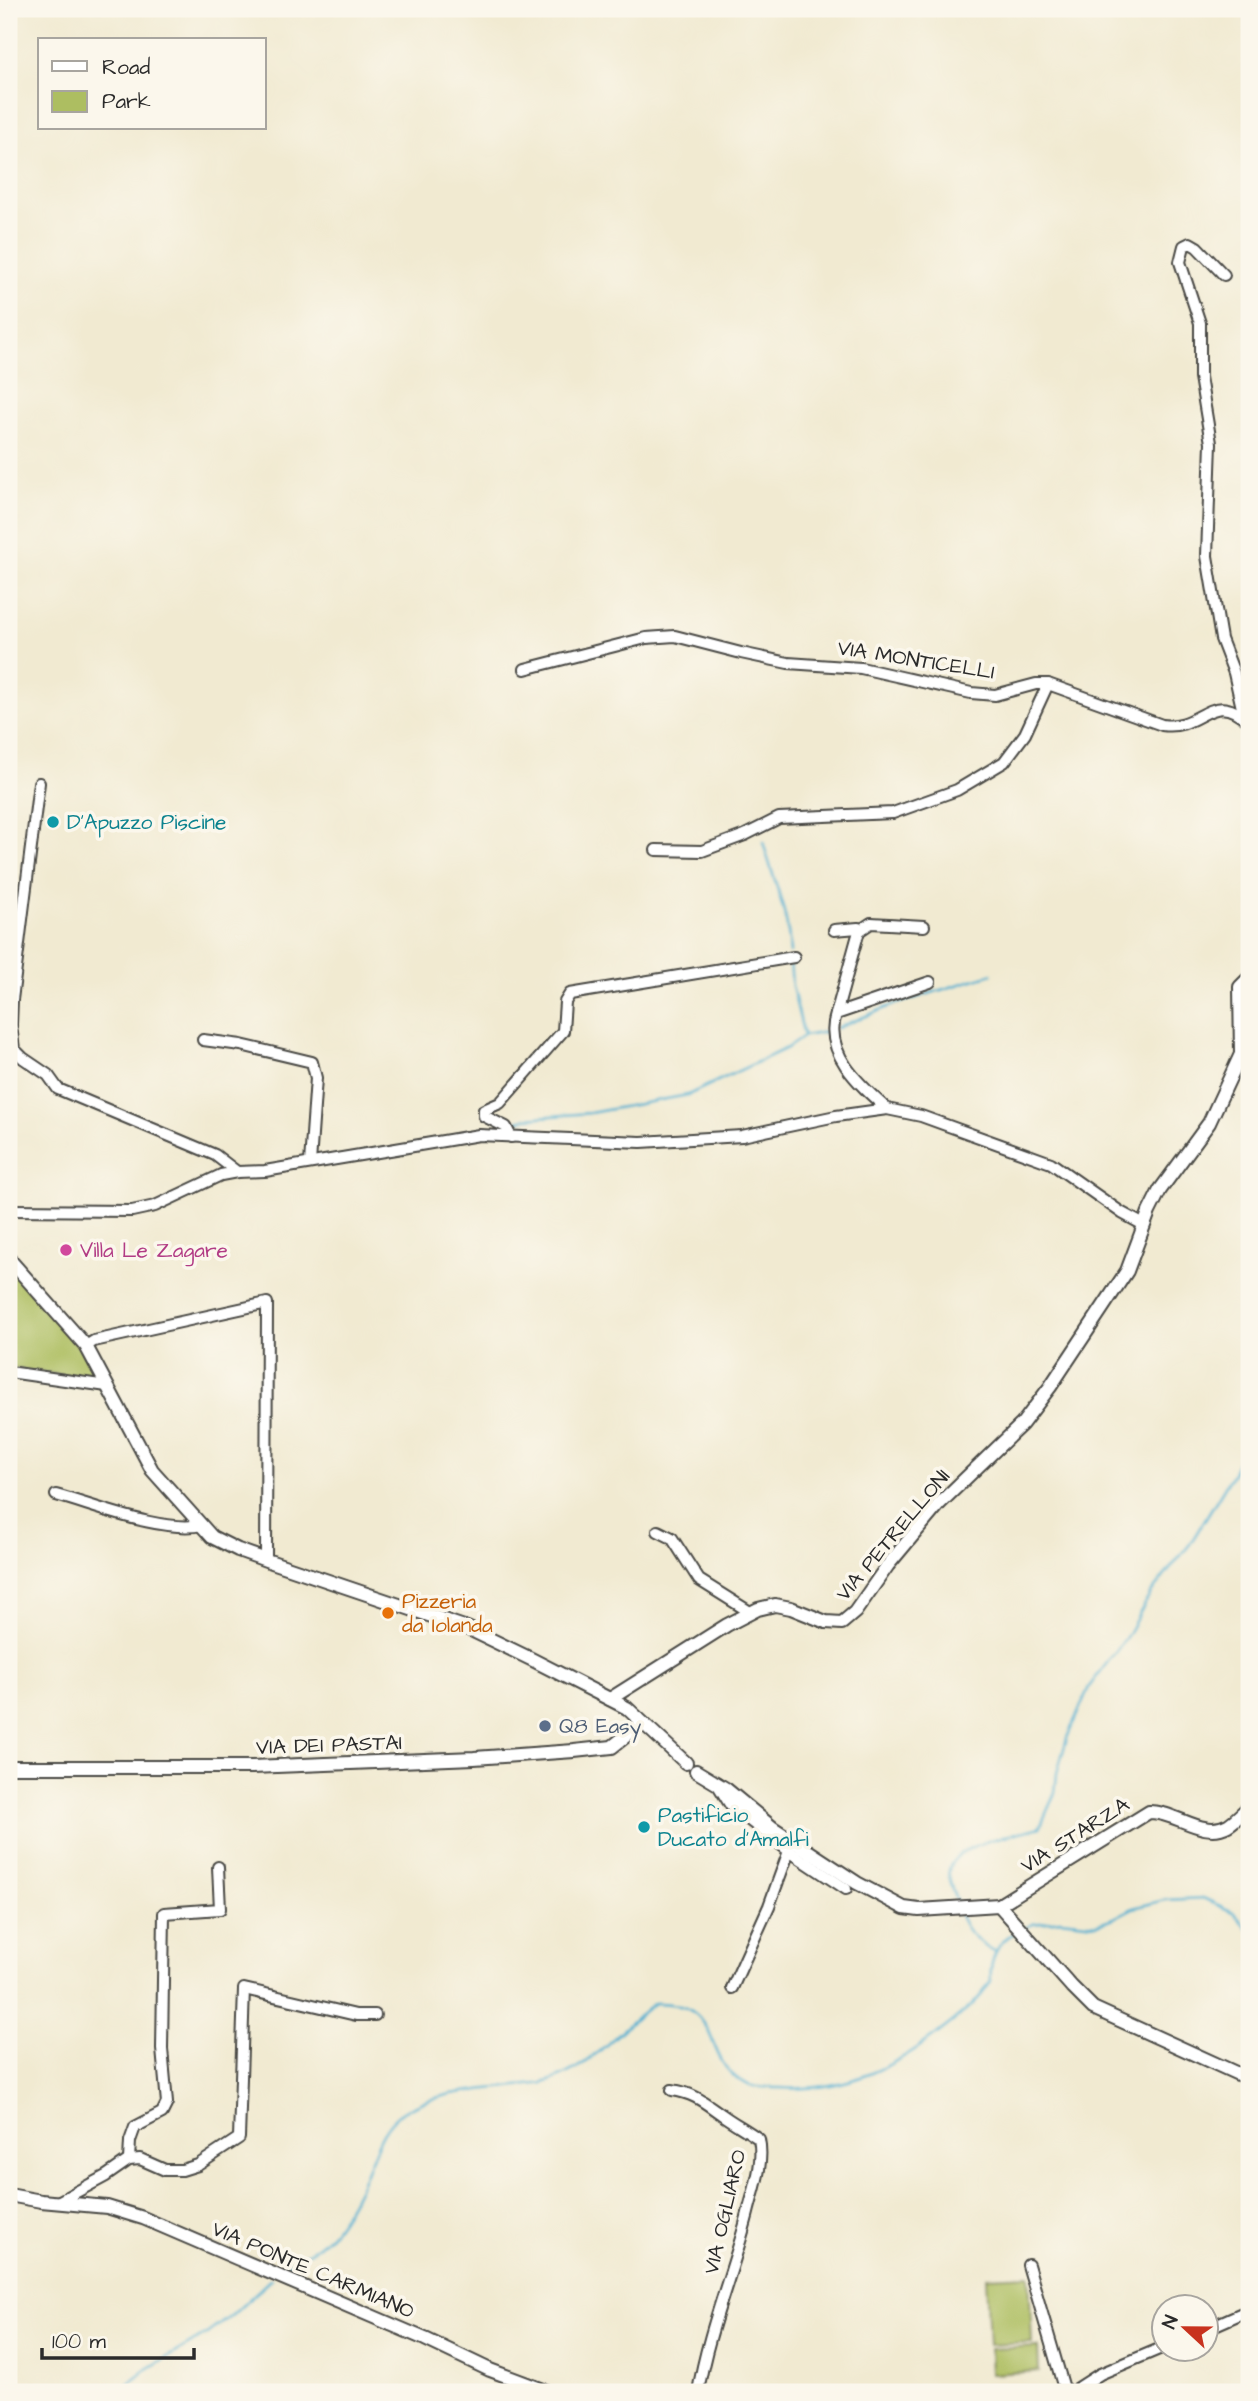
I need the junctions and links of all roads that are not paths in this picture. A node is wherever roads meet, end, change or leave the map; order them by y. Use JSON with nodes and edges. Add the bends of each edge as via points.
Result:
{"nodes":[{"id":1,"x":1224,"y":275,"type":"dead end"},
{"id":2,"x":525,"y":669,"type":"dead end"},
{"id":3,"x":1048,"y":684,"type":"junction"},
{"id":4,"x":1247,"y":719,"type":"edge"},
{"id":5,"x":39,"y":783,"type":"dead end"},
{"id":6,"x":656,"y":850,"type":"dead end"},
{"id":7,"x":924,"y":926,"type":"dead end"},
{"id":8,"x":834,"y":930,"type":"dead end"},
{"id":9,"x":859,"y":931,"type":"junction"},
{"id":10,"x":794,"y":957,"type":"dead end"},
{"id":11,"x":1249,"y":978,"type":"edge"},
{"id":12,"x":930,"y":982,"type":"dead end"},
{"id":13,"x":836,"y":1014,"type":"junction"},
{"id":14,"x":203,"y":1040,"type":"dead end"},
{"id":15,"x":887,"y":1109,"type":"junction"},
{"id":16,"x":506,"y":1129,"type":"junction"},
{"id":17,"x":310,"y":1157,"type":"junction"},
{"id":18,"x":237,"y":1172,"type":"junction"},
{"id":19,"x":9,"y":1210,"type":"edge"},
{"id":20,"x":1144,"y":1225,"type":"junction"},
{"id":21,"x":9,"y":1259,"type":"edge"},
{"id":22,"x":86,"y":1346,"type":"junction"},
{"id":23,"x":9,"y":1372,"type":"edge"},
{"id":24,"x":107,"y":1385,"type":"junction"},
{"id":25,"x":56,"y":1495,"type":"dead end"},
{"id":26,"x":202,"y":1525,"type":"junction"},
{"id":27,"x":658,"y":1531,"type":"dead end"},
{"id":28,"x":266,"y":1560,"type":"junction"},
{"id":29,"x":750,"y":1612,"type":"junction"},
{"id":30,"x":610,"y":1699,"type":"junction"},
{"id":31,"x":641,"y":1724,"type":"junction"},
{"id":32,"x":9,"y":1767,"type":"edge"},
{"id":33,"x":716,"y":1782,"type":"junction"},
{"id":34,"x":1249,"y":1807,"type":"edge"},
{"id":35,"x":789,"y":1851,"type":"junction"},
{"id":36,"x":218,"y":1867,"type":"dead end"},
{"id":37,"x":846,"y":1889,"type":"dead end"},
{"id":38,"x":999,"y":1905,"type":"junction"},
{"id":39,"x":732,"y":1989,"type":"dead end"},
{"id":40,"x":375,"y":2015,"type":"dead end"},
{"id":41,"x":1249,"y":2079,"type":"edge"},
{"id":42,"x":672,"y":2090,"type":"dead end"},
{"id":43,"x":129,"y":2160,"type":"junction"},
{"id":44,"x":9,"y":2195,"type":"edge"},
{"id":45,"x":56,"y":2203,"type":"junction"},
{"id":46,"x":1027,"y":2265,"type":"dead end"},
{"id":47,"x":1249,"y":2310,"type":"edge"},
{"id":48,"x":1220,"y":2323,"type":"edge"},
{"id":49,"x":1150,"y":2353,"type":"edge"},
{"id":50,"x":549,"y":2392,"type":"edge"},
{"id":51,"x":698,"y":2392,"type":"edge"},
{"id":52,"x":1065,"y":2392,"type":"edge"},
{"id":53,"x":1072,"y":2392,"type":"edge"}],
"edges":[{"from":1,"to":4,"type":"street","via":[[1197,247],[1184,246],[1180,262],[1200,323],[1200,377],[1212,443],[1207,555],[1221,639]]},
{"from":2,"to":3,"type":"street","name":"VIA MONTICELLI","via":[[646,638],[675,636],[776,660],[861,668],[971,693],[995,695]]},
{"from":3,"to":4,"type":"street","name":"VIA MONTICELLI","via":[[1162,725],[1177,727],[1220,708]]},
{"from":3,"to":6,"type":"street","via":[[1025,734],[1004,762],[957,790],[893,813],[779,818],[702,851]]},
{"from":5,"to":18,"type":"street","via":[[12,1000],[14,1049],[48,1075],[58,1089],[215,1155]]},
{"from":7,"to":9,"type":"street","via":[[871,923]]},
{"from":8,"to":9,"type":"street"},
{"from":9,"to":13,"type":"street"},
{"from":10,"to":16,"type":"street","via":[[570,994],[563,1031],[500,1102],[484,1110],[484,1116]]},
{"from":11,"to":20,"type":"street","via":[[1240,987],[1241,1054],[1209,1123],[1160,1190]]},
{"from":12,"to":13,"type":"street"},
{"from":13,"to":15,"type":"street","via":[[832,1031],[836,1050],[861,1085]]},
{"from":14,"to":17,"type":"street","via":[[312,1062],[316,1078]]},
{"from":15,"to":16,"type":"street","via":[[742,1136],[641,1142]]},
{"from":15,"to":20,"type":"street","via":[[921,1116],[1051,1163]]},
{"from":16,"to":17,"type":"street"},
{"from":17,"to":18,"type":"street","via":[[265,1171]]},
{"from":18,"to":19,"type":"street","via":[[132,1211]]},
{"from":20,"to":29,"type":"street","name":"VIA PETRELLONI","via":[[1127,1271],[1050,1387],[1022,1424],[939,1504],[855,1612],[842,1623],[775,1605]]},
{"from":21,"to":22,"type":"street"},
{"from":22,"to":24,"type":"street"},
{"from":22,"to":28,"type":"street","via":[[267,1303]]},
{"from":23,"to":24,"type":"street"},
{"from":24,"to":26,"type":"street","via":[[152,1470]]},
{"from":25,"to":26,"type":"street","via":[[156,1523]]},
{"from":26,"to":28,"type":"street","via":[[212,1537]]},
{"from":27,"to":29,"type":"street","via":[[672,1538],[699,1580]]},
{"from":28,"to":30,"type":"street","via":[[467,1628]]},
{"from":29,"to":30,"type":"street","name":"VIA PETRELLONI"},
{"from":30,"to":31,"type":"street","via":[[627,1708]]},
{"from":31,"to":32,"type":"street","name":"VIA DEI PASTAI","via":[[612,1747],[549,1753],[252,1767]]},
{"from":31,"to":33,"type":"street"},
{"from":33,"to":35,"type":"street","via":[[731,1806]]},
{"from":33,"to":38,"type":"street","via":[[773,1828],[904,1908]]},
{"from":34,"to":38,"type":"street","name":"VIA STARZA","via":[[1226,1826],[1208,1829],[1163,1811],[1149,1812]]},
{"from":35,"to":37,"type":"street"},
{"from":35,"to":39,"type":"street"},
{"from":36,"to":43,"type":"street","via":[[220,1909],[164,1913],[162,2049],[167,2103],[162,2112],[135,2127]]},
{"from":38,"to":41,"type":"street","via":[[1093,2008]]},
{"from":40,"to":43,"type":"street","via":[[356,2015],[244,1989],[239,2138],[182,2170]]},
{"from":42,"to":51,"type":"street","name":"VIA OGLIARO","via":[[710,2104],[759,2139],[761,2148],[739,2251]]},
{"from":43,"to":45,"type":"street"},
{"from":44,"to":45,"type":"street","name":"VIA PONTE CARMIANO"},
{"from":45,"to":50,"type":"street","name":"VIA PONTE CARMIANO","via":[[107,2207],[143,2218]]},
{"from":46,"to":52,"type":"street"},
{"from":47,"to":48,"type":"street"},
{"from":49,"to":53,"type":"street","via":[[1100,2374]]}]}
